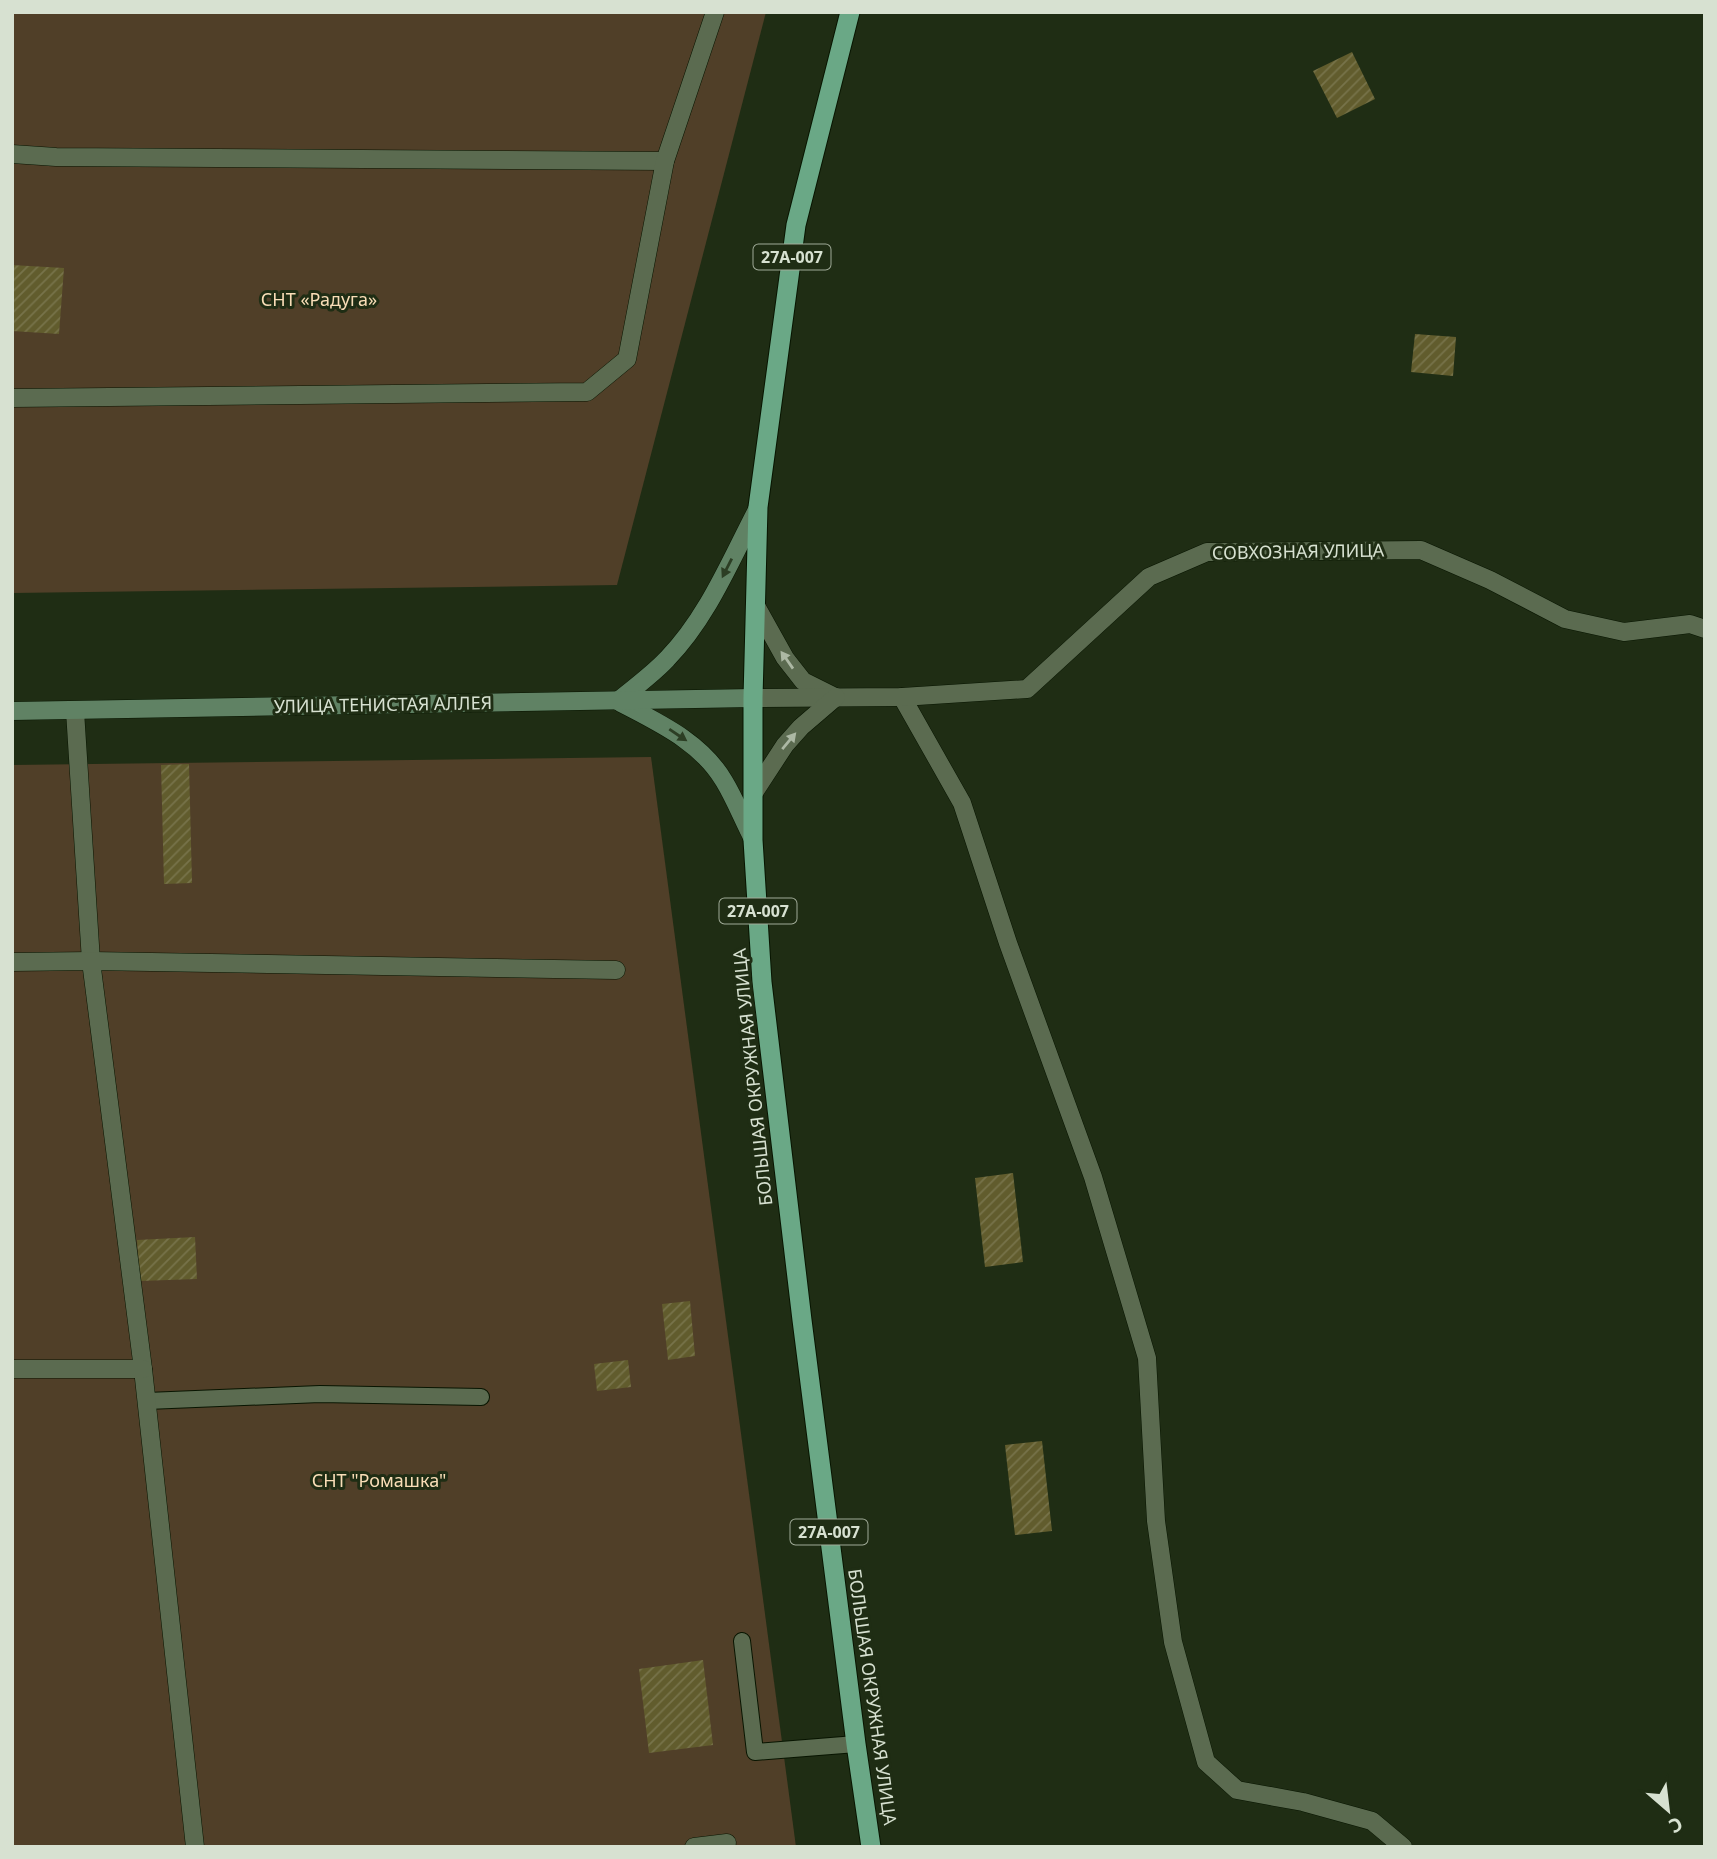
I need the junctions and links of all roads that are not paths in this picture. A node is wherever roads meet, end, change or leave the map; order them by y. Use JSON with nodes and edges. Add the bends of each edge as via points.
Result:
{"nodes":[{"id":1,"x":715,"y":12,"type":"edge"},
{"id":2,"x":850,"y":12,"type":"edge"},
{"id":3,"x":12,"y":154,"type":"edge"},
{"id":4,"x":665,"y":161,"type":"junction"},
{"id":5,"x":12,"y":398,"type":"edge"},
{"id":6,"x":758,"y":507,"type":"junction"},
{"id":7,"x":756,"y":606,"type":"junction"},
{"id":8,"x":1705,"y":629,"type":"edge"},
{"id":9,"x":836,"y":697,"type":"junction"},
{"id":10,"x":902,"y":697,"type":"junction"},
{"id":11,"x":753,"y":698,"type":"junction"},
{"id":12,"x":618,"y":701,"type":"junction"},
{"id":13,"x":12,"y":711,"type":"edge"},
{"id":14,"x":75,"y":711,"type":"junction"},
{"id":15,"x":753,"y":794,"type":"junction"},
{"id":16,"x":753,"y":840,"type":"junction"},
{"id":17,"x":91,"y":961,"type":"junction"},
{"id":18,"x":12,"y":962,"type":"edge"},
{"id":19,"x":616,"y":971,"type":"dead end"},
{"id":20,"x":12,"y":1369,"type":"edge"},
{"id":21,"x":143,"y":1369,"type":"junction"},
{"id":22,"x":481,"y":1397,"type":"dead end"},
{"id":23,"x":147,"y":1401,"type":"junction"},
{"id":24,"x":742,"y":1641,"type":"dead end"},
{"id":25,"x":856,"y":1744,"type":"junction"},
{"id":26,"x":727,"y":1843,"type":"dead end"},
{"id":27,"x":195,"y":1847,"type":"edge"},
{"id":28,"x":694,"y":1847,"type":"edge"},
{"id":29,"x":871,"y":1847,"type":"edge"},
{"id":30,"x":1403,"y":1847,"type":"edge"}],
"edges":[{"from":1,"to":4,"type":"street"},
{"from":2,"to":6,"type":"highway","name":"БОЛЬШАЯ ОКРУЖНАЯ УЛИЦА","number":"27А-007","via":[[796,225]]},
{"from":3,"to":4,"type":"street"},
{"from":4,"to":5,"type":"street","via":[[627,359],[587,392]]},
{"from":6,"to":7,"type":"highway","name":"БОЛЬШАЯ ОКРУЖНАЯ УЛИЦА","number":"27А-007"},
{"from":6,"to":12,"type":"main road","one_way":true,"via":[[692,630],[667,660]]},
{"from":9,"to":7,"type":"street","one_way":true,"via":[[803,681]]},
{"from":7,"to":11,"type":"highway","name":"БОЛЬШАЯ ОКРУЖНАЯ УЛИЦА","number":"27А-007"},
{"from":8,"to":10,"type":"street","name":"СОВХОЗНАЯ УЛИЦА","via":[[1690,624],[1624,632],[1564,619],[1421,550],[1208,552],[1149,577],[1027,690]]},
{"from":9,"to":10,"type":"street","name":"СОВХОЗНАЯ УЛИЦА"},
{"from":9,"to":11,"type":"street","name":"СОВХОЗНАЯ УЛИЦА"},
{"from":15,"to":9,"type":"street","one_way":true,"via":[[785,745]]},
{"from":10,"to":30,"type":"street","via":[[962,803],[1093,1177],[1147,1358],[1156,1521],[1173,1642],[1206,1762],[1237,1790],[1372,1821]]},
{"from":11,"to":12,"type":"main road","name":"УЛИЦА ТЕНИСТАЯ АЛЛЕЯ"},
{"from":11,"to":15,"type":"highway","name":"БОЛЬШАЯ ОКРУЖНАЯ УЛИЦА","number":"27А-007"},
{"from":12,"to":14,"type":"main road","name":"УЛИЦА ТЕНИСТАЯ АЛЛЕЯ"},
{"from":12,"to":16,"type":"main road","one_way":true,"via":[[700,751],[723,779]]},
{"from":13,"to":14,"type":"main road","name":"УЛИЦА ТЕНИСТАЯ АЛЛЕЯ"},
{"from":14,"to":17,"type":"street"},
{"from":15,"to":16,"type":"highway","name":"БОЛЬШАЯ ОКРУЖНАЯ УЛИЦА","number":"27А-007"},
{"from":16,"to":25,"type":"highway","name":"БОЛЬШАЯ ОКРУЖНАЯ УЛИЦА","number":"27А-007","via":[[762,982]]},
{"from":17,"to":18,"type":"street"},
{"from":17,"to":19,"type":"street"},
{"from":17,"to":21,"type":"street"},
{"from":20,"to":21,"type":"street"},
{"from":21,"to":23,"type":"street"},
{"from":22,"to":23,"type":"lane","via":[[320,1394]]},
{"from":23,"to":27,"type":"street"},
{"from":24,"to":25,"type":"lane","via":[[755,1752]]},
{"from":25,"to":29,"type":"highway","name":"БОЛЬШАЯ ОКРУЖНАЯ УЛИЦА","number":"27А-007"},
{"from":26,"to":28,"type":"street"}]}
